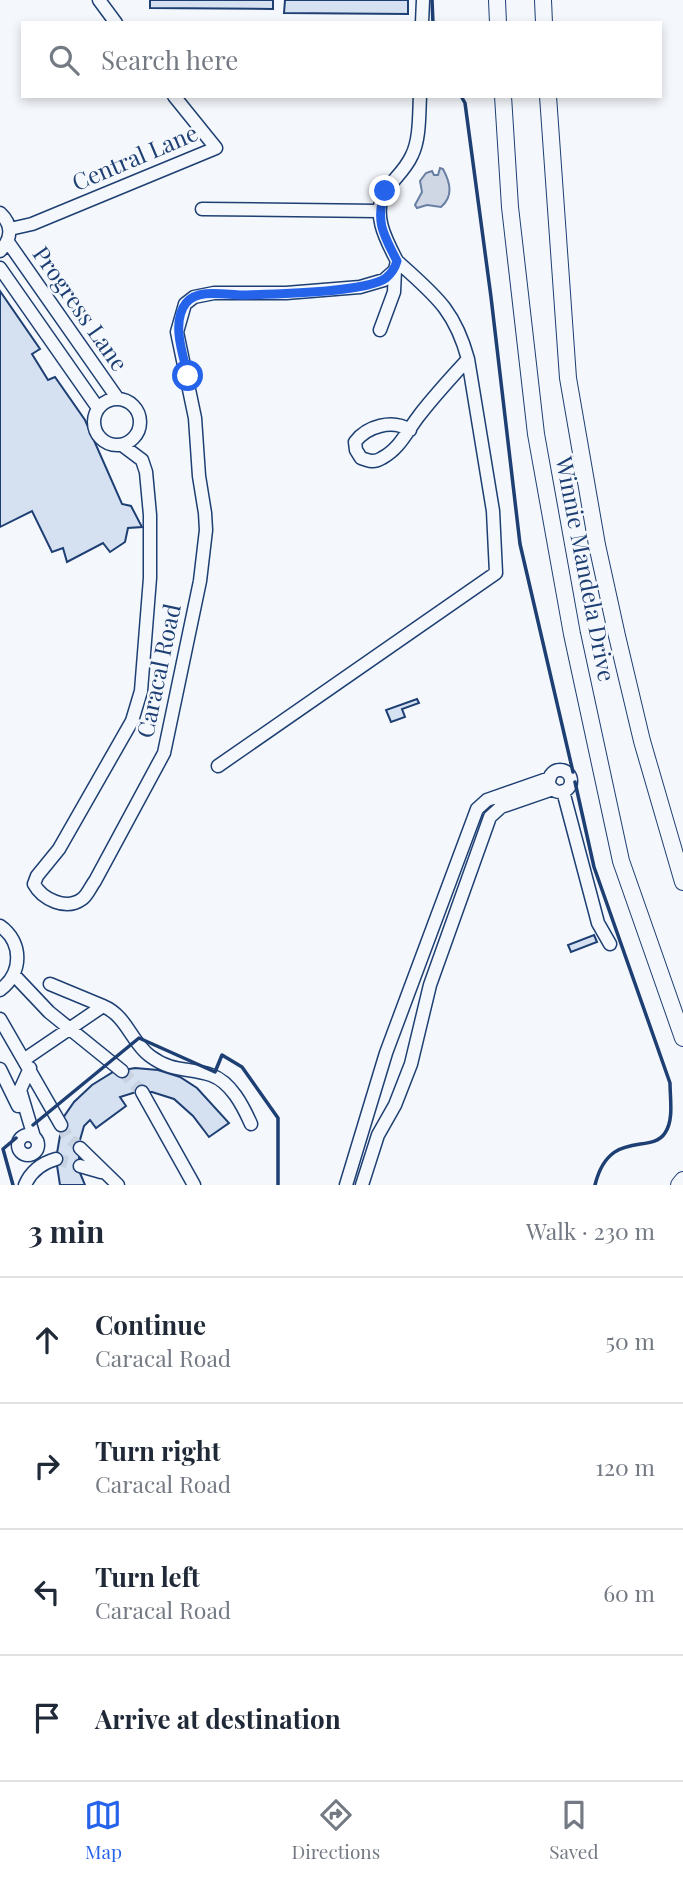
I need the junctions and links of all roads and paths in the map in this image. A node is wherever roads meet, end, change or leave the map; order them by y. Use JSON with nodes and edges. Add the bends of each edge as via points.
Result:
{"nodes":[{"id":1,"x":99,"y":0,"type":"edge"},
{"id":2,"x":423,"y":0,"type":"edge"},
{"id":3,"x":496,"y":0,"type":"edge"},
{"id":4,"x":543,"y":0,"type":"edge"},
{"id":5,"x":115,"y":21,"type":"edge"},
{"id":6,"x":422,"y":21,"type":"edge"},
{"id":7,"x":498,"y":21,"type":"edge"},
{"id":8,"x":544,"y":21,"type":"edge"},
{"id":9,"x":176,"y":98,"type":"edge"},
{"id":10,"x":420,"y":98,"type":"edge"},
{"id":11,"x":503,"y":98,"type":"edge"},
{"id":12,"x":548,"y":98,"type":"edge"},
{"id":13,"x":202,"y":209,"type":"dead end"},
{"id":14,"x":378,"y":211,"type":"junction"},
{"id":15,"x":0,"y":213,"type":"edge"},
{"id":16,"x":6,"y":241,"type":"edge"},
{"id":17,"x":396,"y":265,"type":"junction"},
{"id":18,"x":0,"y":268,"type":"edge"},
{"id":19,"x":380,"y":330,"type":"dead end"},
{"id":20,"x":468,"y":359,"type":"junction"},
{"id":21,"x":118,"y":399,"type":"junction"},
{"id":22,"x":98,"y":408,"type":"junction"},
{"id":23,"x":410,"y":430,"type":"dead end"},
{"id":24,"x":122,"y":444,"type":"junction"},
{"id":25,"x":218,"y":766,"type":"dead end"},
{"id":26,"x":555,"y":786,"type":"junction"},
{"id":27,"x":683,"y":882,"type":"edge"},
{"id":28,"x":0,"y":926,"type":"edge"},
{"id":29,"x":610,"y":944,"type":"dead end"},
{"id":30,"x":13,"y":975,"type":"junction"},
{"id":31,"x":50,"y":984,"type":"dead end"},
{"id":32,"x":0,"y":990,"type":"edge"},
{"id":33,"x":103,"y":1006,"type":"junction"},
{"id":34,"x":0,"y":1020,"type":"edge"},
{"id":35,"x":70,"y":1029,"type":"junction"},
{"id":36,"x":683,"y":1038,"type":"edge"},
{"id":37,"x":27,"y":1063,"type":"junction"},
{"id":38,"x":0,"y":1069,"type":"edge"},
{"id":39,"x":122,"y":1071,"type":"tunnel mouth"},
{"id":40,"x":142,"y":1093,"type":"tunnel mouth"},
{"id":41,"x":251,"y":1124,"type":"dead end"},
{"id":42,"x":61,"y":1125,"type":"tunnel mouth"},
{"id":43,"x":80,"y":1149,"type":"tunnel mouth"},
{"id":44,"x":56,"y":1159,"type":"tunnel mouth"},
{"id":45,"x":354,"y":1161,"type":"junction"},
{"id":46,"x":368,"y":1165,"type":"junction"},
{"id":47,"x":40,"y":1166,"type":"junction"},
{"id":48,"x":80,"y":1167,"type":"tunnel mouth"},
{"id":49,"x":104,"y":1173,"type":"junction"},
{"id":50,"x":683,"y":1180,"type":"edge"},
{"id":51,"x":25,"y":1185,"type":"edge"},
{"id":52,"x":37,"y":1185,"type":"edge"},
{"id":53,"x":118,"y":1185,"type":"edge"},
{"id":54,"x":194,"y":1185,"type":"edge"},
{"id":55,"x":346,"y":1185,"type":"edge"},
{"id":56,"x":362,"y":1185,"type":"edge"},
{"id":57,"x":679,"y":1185,"type":"edge"}],
"edges":[{"from":1,"to":5,"type":"street"},
{"from":2,"to":6,"type":"street"},
{"from":3,"to":7,"type":"main road"},
{"from":4,"to":8,"type":"main road"},
{"from":9,"to":16,"type":"street","name":"Central Lane","via":[[216,148],[32,224]]},
{"from":10,"to":14,"type":"street","via":[[414,153],[385,191]]},
{"from":11,"to":36,"type":"main road","name":"Winnie Mandela Drive","via":[[510,207],[536,434],[572,634],[621,861]]},
{"from":12,"to":27,"type":"main road","name":"Winnie Mandela Drive","via":[[568,378],[617,636]]},
{"from":13,"to":14,"type":"street"},
{"from":14,"to":17,"type":"street"},
{"from":15,"to":16,"type":"street","name":"Progress Lane"},
{"from":16,"to":21,"type":"street","name":"Progress Lane"},
{"from":17,"to":19,"type":"street","via":[[394,292]]},
{"from":17,"to":20,"type":"street","via":[[445,305]]},
{"from":17,"to":24,"type":"street","name":"Caracal Road","via":[[384,280],[360,287],[214,293],[185,304],[177,332],[195,418],[205,513],[200,581],[164,753],[95,881],[82,899],[67,904],[51,901],[38,893],[34,884],[132,721],[141,691],[150,515],[142,460]]},
{"from":18,"to":22,"type":"street","name":"Progress Lane"},
{"from":20,"to":23,"type":"street"},
{"from":20,"to":25,"type":"street","via":[[493,511],[496,573]]},
{"from":21,"to":22,"type":"street"},
{"from":21,"to":24,"type":"street","via":[[136,408],[140,418],[135,437]]},
{"from":22,"to":24,"type":"street","via":[[94,428],[99,437]]},
{"from":26,"to":29,"type":"street","via":[[598,923]]},
{"from":26,"to":45,"type":"street","via":[[487,800],[477,809],[386,1053]]},
{"from":26,"to":46,"type":"street","via":[[501,807],[490,817],[430,985],[411,1064]]},
{"from":28,"to":30,"type":"street","via":[[16,945]]},
{"from":30,"to":32,"type":"street"},
{"from":30,"to":35,"type":"street"},
{"from":31,"to":33,"type":"street"},
{"from":33,"to":35,"type":"street"},
{"from":33,"to":41,"type":"street","via":[[117,1013],[138,1043],[163,1064],[220,1079]]},
{"from":34,"to":37,"type":"street"},
{"from":35,"to":37,"type":"street"},
{"from":35,"to":39,"type":"street"},
{"from":37,"to":38,"type":"street","via":[[20,1090],[30,1136]]},
{"from":37,"to":42,"type":"street"},
{"from":40,"to":54,"type":"street"},
{"from":43,"to":49,"type":"street"},
{"from":44,"to":47,"type":"street"},
{"from":45,"to":46,"type":"street","via":[[362,1158]]},
{"from":45,"to":55,"type":"street"},
{"from":46,"to":56,"type":"street"},
{"from":47,"to":51,"type":"street"},
{"from":47,"to":52,"type":"street"},
{"from":48,"to":49,"type":"street"},
{"from":49,"to":53,"type":"street"},
{"from":50,"to":57,"type":"main road"}]}
